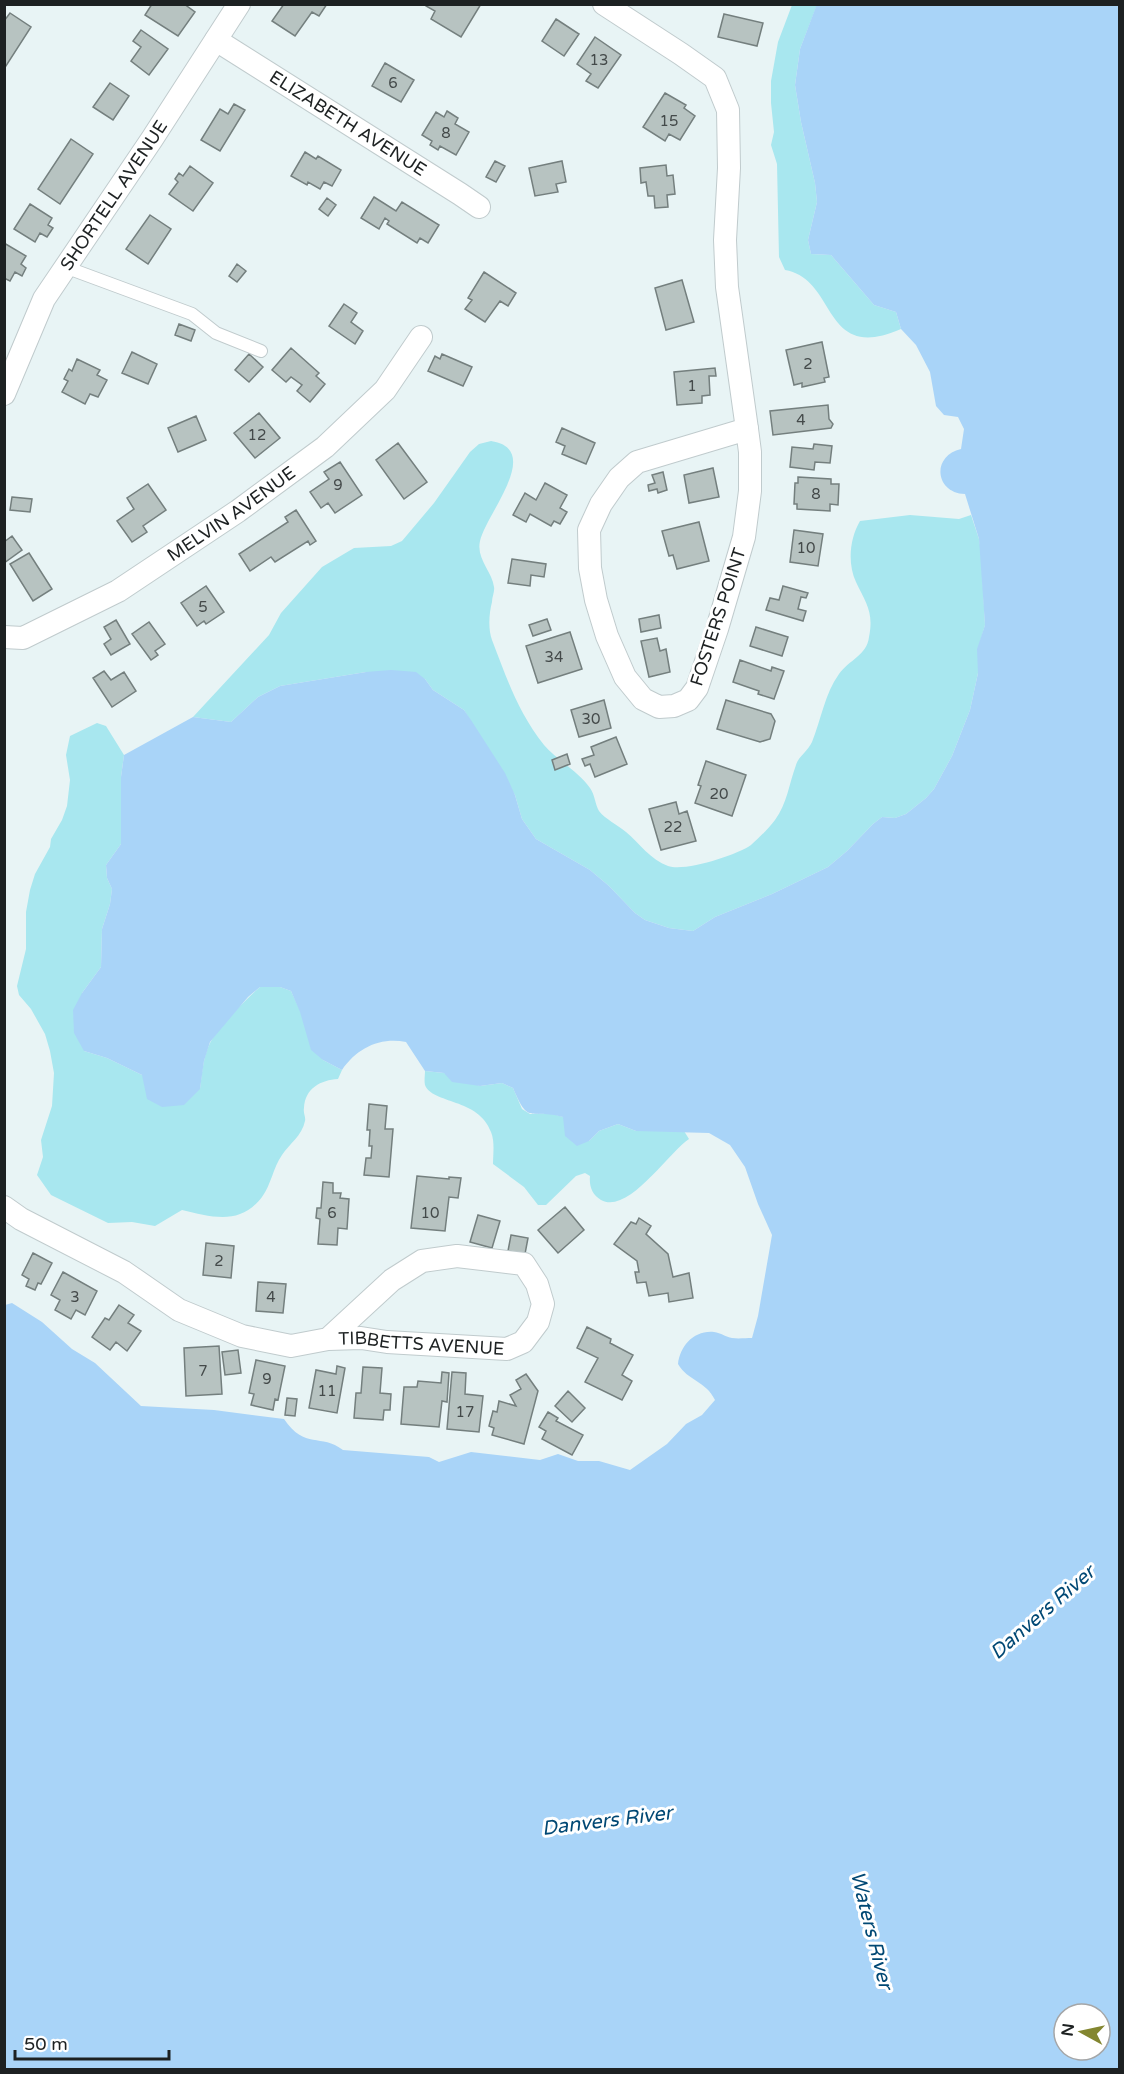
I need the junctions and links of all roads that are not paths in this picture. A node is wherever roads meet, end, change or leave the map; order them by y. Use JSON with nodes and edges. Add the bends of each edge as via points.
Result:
{"nodes":[{"id":1,"x":239,"y":4,"type":"edge"},
{"id":2,"x":604,"y":4,"type":"edge"},
{"id":3,"x":216,"y":40,"type":"junction"},
{"id":4,"x":479,"y":207,"type":"dead end"},
{"id":5,"x":65,"y":267,"type":"junction"},
{"id":6,"x":421,"y":337,"type":"dead end"},
{"id":7,"x":261,"y":351,"type":"dead end"},
{"id":8,"x":4,"y":394,"type":"edge"},
{"id":9,"x":747,"y":429,"type":"junction"},
{"id":10,"x":4,"y":638,"type":"edge"},
{"id":11,"x":4,"y":1207,"type":"edge"},
{"id":12,"x":328,"y":1339,"type":"junction"}],
"edges":[{"from":1,"to":3,"type":"street","name":"SHORTELL AVENUE"},
{"from":2,"to":9,"type":"street","name":"FOSTERS POINT","via":[[715,78],[728,110],[727,287]]},
{"from":3,"to":4,"type":"street","name":"ELIZABETH AVENUE"},
{"from":3,"to":5,"type":"street","name":"SHORTELL AVENUE"},
{"from":5,"to":7,"type":"lane","via":[[192,314],[216,333]]},
{"from":5,"to":8,"type":"street","name":"SHORTELL AVENUE","via":[[44,299]]},
{"from":6,"to":10,"type":"street","name":"MELVIN AVENUE","via":[[385,390],[325,447],[238,511],[118,591],[23,638]]},
{"from":9,"to":9,"type":"street","name":"FOSTERS POINT","via":[[750,491],[744,537],[717,629],[697,688],[688,700],[658,707],[643,699],[625,677],[607,636],[590,568],[589,531],[619,478],[637,462]]},
{"from":11,"to":12,"type":"street","name":"TIBBETTS AVENUE","via":[[124,1272],[179,1310],[242,1336],[291,1346]]},
{"from":12,"to":12,"type":"street","name":"TIBBETTS AVENUE","via":[[392,1280],[422,1261],[457,1256],[524,1264],[537,1284],[543,1304],[538,1322],[523,1342],[507,1349]]}]}
